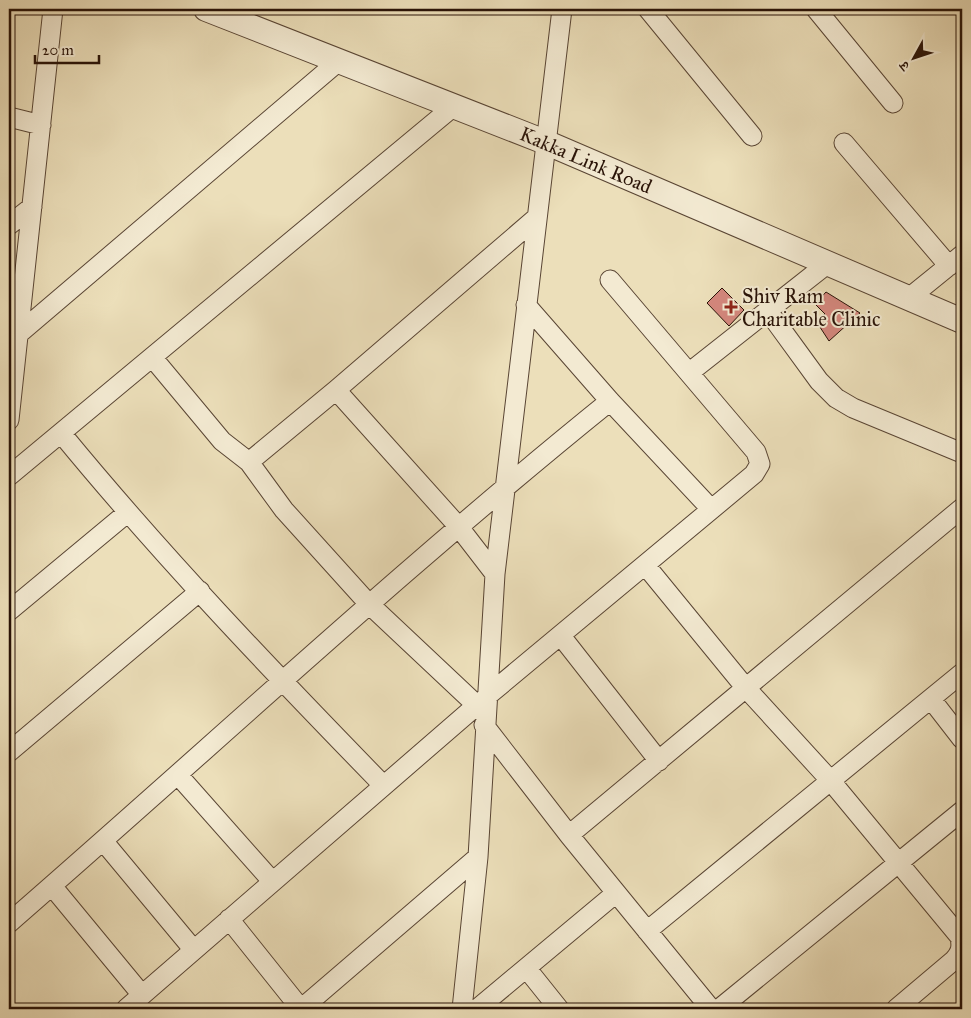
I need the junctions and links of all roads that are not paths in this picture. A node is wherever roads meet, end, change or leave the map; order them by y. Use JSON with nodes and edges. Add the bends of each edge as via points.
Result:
{"nodes":[{"id":1,"x":53,"y":9,"type":"edge"},
{"id":2,"x":562,"y":9,"type":"edge"},
{"id":3,"x":648,"y":9,"type":"edge"},
{"id":4,"x":816,"y":9,"type":"edge"},
{"id":5,"x":213,"y":10,"type":"edge"},
{"id":6,"x":340,"y":60,"type":"junction"},
{"id":7,"x":893,"y":103,"type":"dead end"},
{"id":8,"x":454,"y":106,"type":"junction"},
{"id":9,"x":9,"y":117,"type":"edge"},
{"id":10,"x":40,"y":125,"type":"junction"},
{"id":11,"x":752,"y":136,"type":"dead end"},
{"id":12,"x":545,"y":142,"type":"junction"},
{"id":13,"x":844,"y":142,"type":"dead end"},
{"id":14,"x":32,"y":207,"type":"junction"},
{"id":15,"x":536,"y":219,"type":"junction"},
{"id":16,"x":9,"y":225,"type":"edge"},
{"id":17,"x":956,"y":260,"type":"edge"},
{"id":18,"x":827,"y":264,"type":"junction"},
{"id":19,"x":610,"y":280,"type":"dead end"},
{"id":20,"x":909,"y":298,"type":"junction"},
{"id":21,"x":526,"y":305,"type":"junction"},
{"id":22,"x":768,"y":311,"type":"junction"},
{"id":23,"x":962,"y":321,"type":"edge"},
{"id":24,"x":13,"y":338,"type":"edge"},
{"id":25,"x":152,"y":357,"type":"junction"},
{"id":26,"x":690,"y":372,"type":"junction"},
{"id":27,"x":336,"y":390,"type":"junction"},
{"id":28,"x":610,"y":401,"type":"junction"},
{"id":29,"x":9,"y":420,"type":"edge"},
{"id":30,"x":61,"y":433,"type":"junction"},
{"id":31,"x":962,"y":453,"type":"edge"},
{"id":32,"x":249,"y":462,"type":"junction"},
{"id":33,"x":9,"y":476,"type":"edge"},
{"id":34,"x":506,"y":485,"type":"junction"},
{"id":35,"x":962,"y":508,"type":"edge"},
{"id":36,"x":711,"y":509,"type":"junction"},
{"id":37,"x":127,"y":513,"type":"junction"},
{"id":38,"x":458,"y":526,"type":"junction"},
{"id":39,"x":646,"y":566,"type":"junction"},
{"id":40,"x":494,"y":574,"type":"junction"},
{"id":41,"x":200,"y":591,"type":"junction"},
{"id":42,"x":368,"y":603,"type":"junction"},
{"id":43,"x":9,"y":611,"type":"edge"},
{"id":44,"x":561,"y":636,"type":"junction"},
{"id":45,"x":962,"y":673,"type":"edge"},
{"id":46,"x":282,"y":681,"type":"junction"},
{"id":47,"x":745,"y":688,"type":"junction"},
{"id":48,"x":931,"y":699,"type":"junction"},
{"id":49,"x":483,"y":710,"type":"junction"},
{"id":50,"x":962,"y":739,"type":"edge"},
{"id":51,"x":9,"y":752,"type":"edge"},
{"id":52,"x":659,"y":761,"type":"junction"},
{"id":53,"x":178,"y":775,"type":"junction"},
{"id":54,"x":830,"y":780,"type":"junction"},
{"id":55,"x":383,"y":786,"type":"junction"},
{"id":56,"x":962,"y":811,"type":"edge"},
{"id":57,"x":570,"y":835,"type":"junction"},
{"id":58,"x":104,"y":842,"type":"junction"},
{"id":59,"x":478,"y":857,"type":"junction"},
{"id":60,"x":900,"y":862,"type":"junction"},
{"id":61,"x":272,"y":881,"type":"junction"},
{"id":62,"x":52,"y":886,"type":"junction"},
{"id":63,"x":616,"y":893,"type":"junction"},
{"id":64,"x":229,"y":919,"type":"junction"},
{"id":65,"x":9,"y":923,"type":"edge"},
{"id":66,"x":647,"y":930,"type":"junction"},
{"id":67,"x":193,"y":949,"type":"junction"},
{"id":68,"x":527,"y":969,"type":"junction"},
{"id":69,"x":142,"y":996,"type":"junction"},
{"id":70,"x":126,"y":1009,"type":"edge"},
{"id":71,"x":301,"y":1009,"type":"edge"},
{"id":72,"x":462,"y":1009,"type":"edge"},
{"id":73,"x":478,"y":1009,"type":"edge"},
{"id":74,"x":560,"y":1009,"type":"edge"},
{"id":75,"x":711,"y":1009,"type":"edge"},
{"id":76,"x":718,"y":1009,"type":"edge"},
{"id":77,"x":896,"y":1009,"type":"edge"}],
"edges":[{"from":1,"to":10,"type":"street"},
{"from":2,"to":12,"type":"street"},
{"from":3,"to":11,"type":"street"},
{"from":4,"to":7,"type":"street"},
{"from":5,"to":6,"type":"street","name":"Kakka Link Road"},
{"from":6,"to":8,"type":"street","name":"Kakka Link Road"},
{"from":6,"to":24,"type":"street"},
{"from":8,"to":12,"type":"street","name":"Kakka Link Road"},
{"from":8,"to":25,"type":"street"},
{"from":9,"to":10,"type":"street"},
{"from":10,"to":14,"type":"street"},
{"from":12,"to":15,"type":"street"},
{"from":12,"to":18,"type":"street","name":"Kakka Link Road"},
{"from":13,"to":17,"type":"street"},
{"from":14,"to":16,"type":"street"},
{"from":14,"to":24,"type":"street"},
{"from":15,"to":21,"type":"street"},
{"from":15,"to":27,"type":"street"},
{"from":17,"to":20,"type":"street"},
{"from":18,"to":20,"type":"street","name":"Kakka Link Road"},
{"from":18,"to":22,"type":"street"},
{"from":19,"to":26,"type":"street"},
{"from":20,"to":23,"type":"street","name":"Kakka Link Road"},
{"from":21,"to":28,"type":"street"},
{"from":21,"to":34,"type":"street"},
{"from":22,"to":26,"type":"street"},
{"from":22,"to":31,"type":"street","via":[[819,381],[836,398]]},
{"from":24,"to":29,"type":"street"},
{"from":25,"to":30,"type":"street"},
{"from":25,"to":32,"type":"street","via":[[222,441]]},
{"from":26,"to":36,"type":"street","via":[[760,458],[754,474]]},
{"from":27,"to":32,"type":"street"},
{"from":27,"to":38,"type":"street"},
{"from":28,"to":34,"type":"street"},
{"from":28,"to":36,"type":"street"},
{"from":30,"to":33,"type":"street"},
{"from":30,"to":37,"type":"street"},
{"from":32,"to":42,"type":"street","via":[[284,510]]},
{"from":34,"to":38,"type":"street"},
{"from":34,"to":40,"type":"street"},
{"from":35,"to":47,"type":"street"},
{"from":36,"to":39,"type":"street"},
{"from":37,"to":41,"type":"street"},
{"from":37,"to":43,"type":"street"},
{"from":38,"to":40,"type":"street"},
{"from":38,"to":42,"type":"street"},
{"from":39,"to":44,"type":"street"},
{"from":39,"to":47,"type":"street"},
{"from":40,"to":49,"type":"street"},
{"from":41,"to":46,"type":"street"},
{"from":41,"to":51,"type":"street"},
{"from":42,"to":46,"type":"street"},
{"from":42,"to":49,"type":"street"},
{"from":44,"to":49,"type":"street"},
{"from":44,"to":52,"type":"street"},
{"from":45,"to":48,"type":"street"},
{"from":46,"to":53,"type":"street"},
{"from":46,"to":55,"type":"street"},
{"from":47,"to":52,"type":"street"},
{"from":47,"to":54,"type":"street"},
{"from":48,"to":50,"type":"street"},
{"from":48,"to":54,"type":"street"},
{"from":49,"to":55,"type":"street"},
{"from":49,"to":57,"type":"street"},
{"from":49,"to":59,"type":"street"},
{"from":52,"to":57,"type":"street"},
{"from":53,"to":58,"type":"street"},
{"from":53,"to":61,"type":"street"},
{"from":54,"to":60,"type":"street"},
{"from":54,"to":66,"type":"street"},
{"from":55,"to":61,"type":"street"},
{"from":56,"to":60,"type":"street"},
{"from":57,"to":63,"type":"street"},
{"from":58,"to":62,"type":"street"},
{"from":58,"to":67,"type":"street"},
{"from":59,"to":71,"type":"street"},
{"from":59,"to":72,"type":"street"},
{"from":60,"to":76,"type":"street"},
{"from":60,"to":77,"type":"street","via":[[946,918],[962,945],[954,960]]},
{"from":61,"to":64,"type":"street"},
{"from":62,"to":65,"type":"street"},
{"from":62,"to":69,"type":"street"},
{"from":63,"to":66,"type":"street"},
{"from":63,"to":68,"type":"street"},
{"from":64,"to":67,"type":"street"},
{"from":64,"to":71,"type":"street"},
{"from":66,"to":75,"type":"street"},
{"from":67,"to":69,"type":"street"},
{"from":68,"to":73,"type":"street"},
{"from":68,"to":74,"type":"street"},
{"from":69,"to":70,"type":"street"}]}
